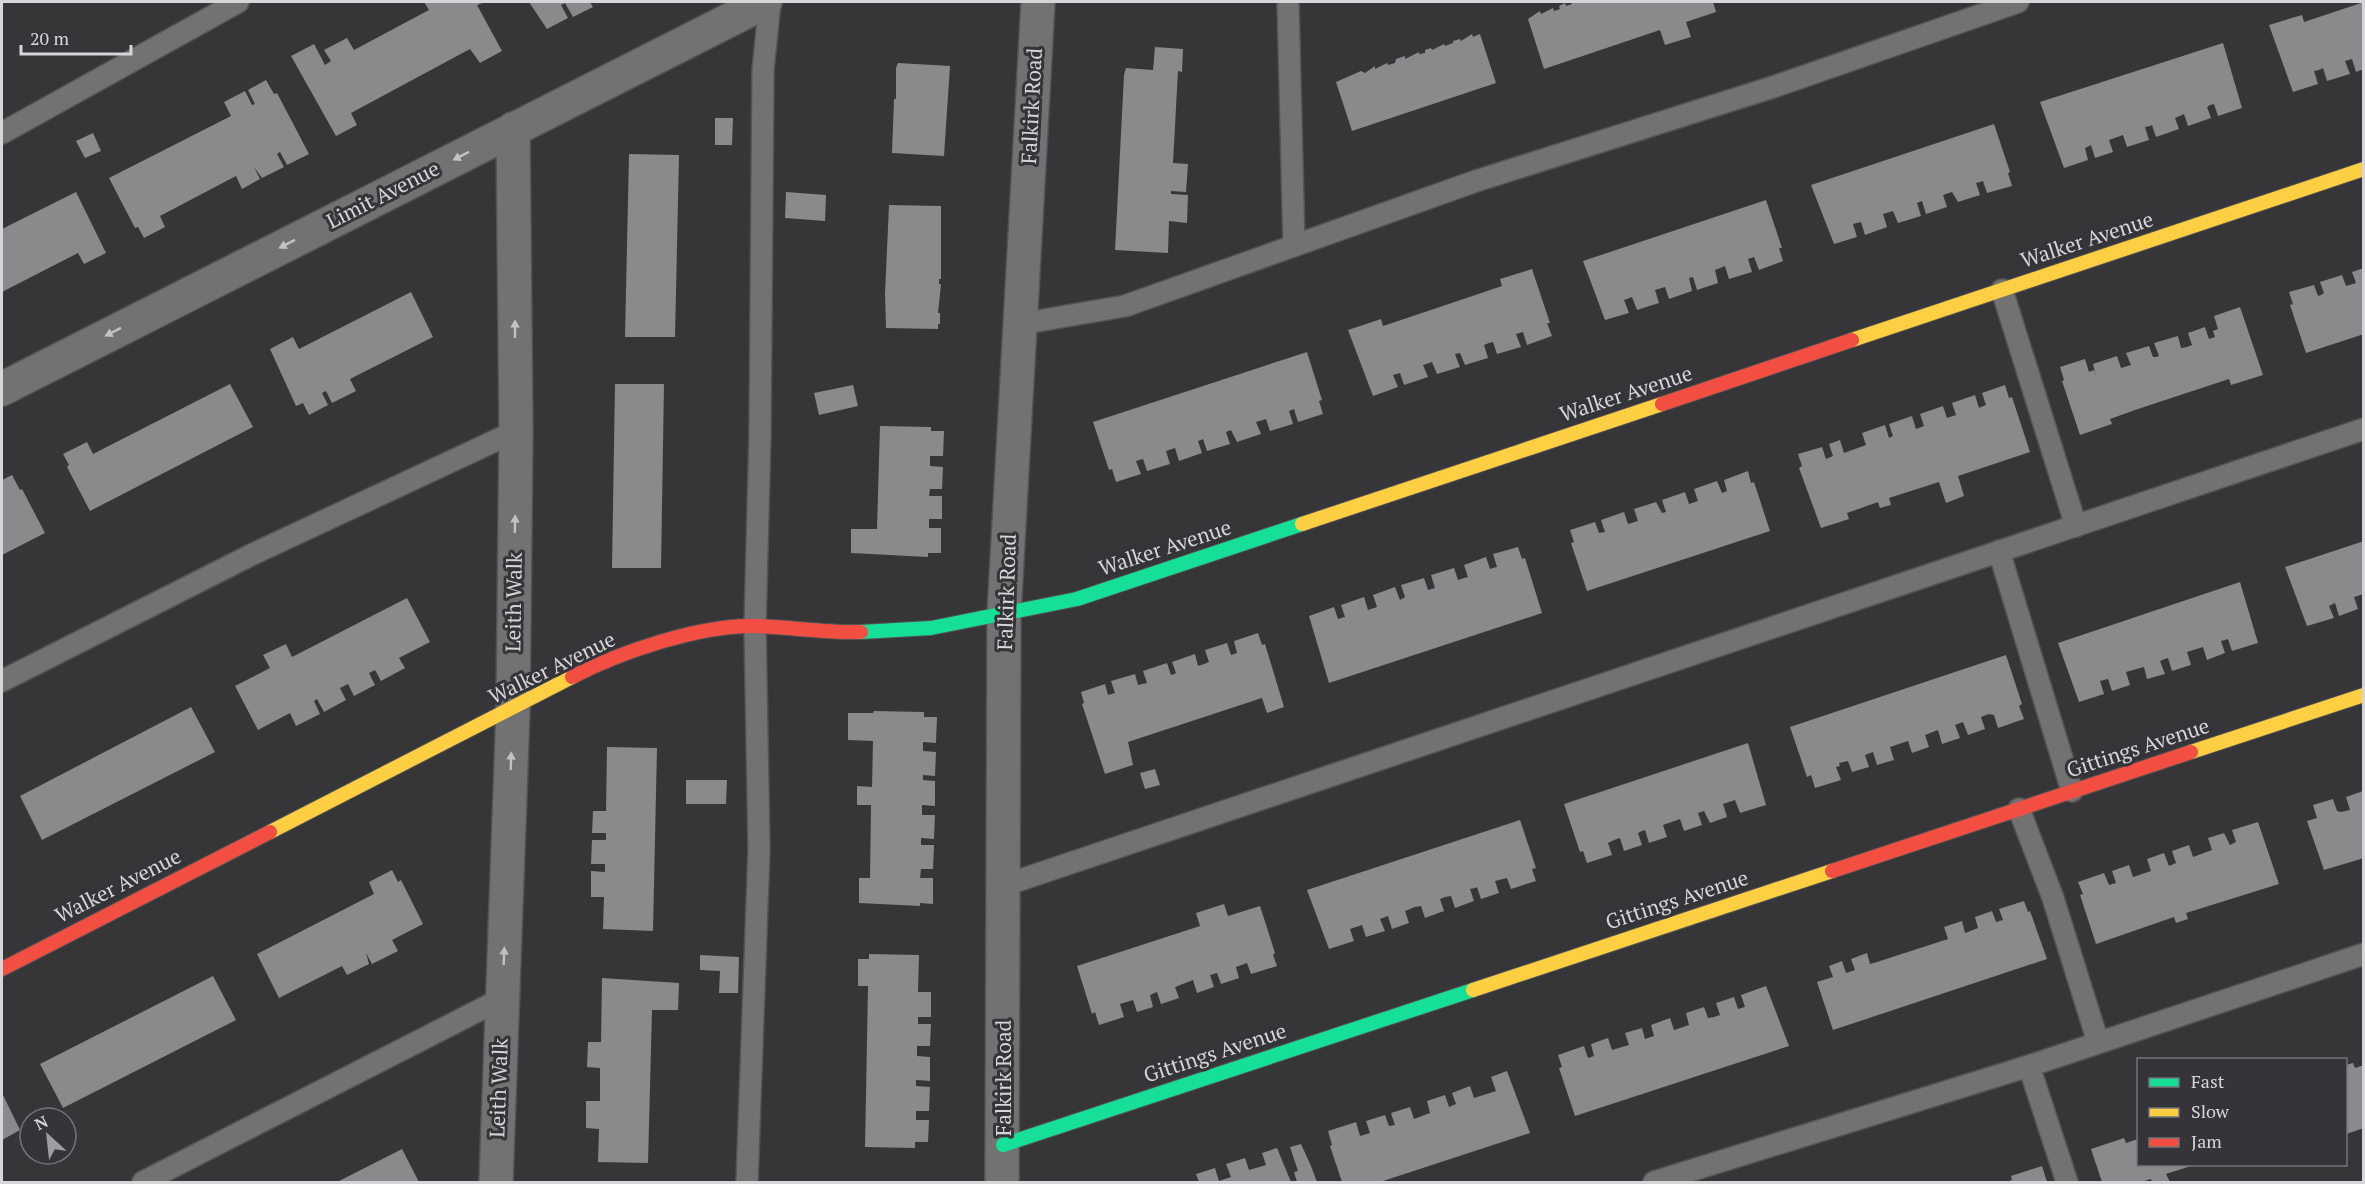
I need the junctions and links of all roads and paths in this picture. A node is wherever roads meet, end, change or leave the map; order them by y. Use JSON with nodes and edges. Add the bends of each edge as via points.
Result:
{"nodes":[{"id":1,"x":238,"y":2,"type":"edge"},
{"id":2,"x":765,"y":2,"type":"edge"},
{"id":3,"x":770,"y":2,"type":"edge"},
{"id":4,"x":1038,"y":2,"type":"edge"},
{"id":5,"x":1288,"y":2,"type":"edge"},
{"id":6,"x":2018,"y":2,"type":"edge"},
{"id":7,"x":513,"y":129,"type":"junction"},
{"id":8,"x":2,"y":133,"type":"edge"},
{"id":9,"x":2364,"y":169,"type":"edge"},
{"id":10,"x":1294,"y":246,"type":"junction"},
{"id":11,"x":2002,"y":290,"type":"junction"},
{"id":12,"x":1020,"y":324,"type":"junction"},
{"id":13,"x":2,"y":389,"type":"edge"},
{"id":14,"x":2364,"y":429,"type":"edge"},
{"id":15,"x":516,"y":431,"type":"junction"},
{"id":16,"x":2076,"y":526,"type":"junction"},
{"id":17,"x":1999,"y":551,"type":"junction"},
{"id":18,"x":1005,"y":614,"type":"junction"},
{"id":19,"x":755,"y":626,"type":"junction"},
{"id":20,"x":2,"y":681,"type":"edge"},
{"id":21,"x":2364,"y":695,"type":"edge"},
{"id":22,"x":513,"y":710,"type":"junction"},
{"id":23,"x":2072,"y":791,"type":"junction"},
{"id":24,"x":2019,"y":809,"type":"junction"},
{"id":25,"x":1005,"y":885,"type":"junction"},
{"id":26,"x":2364,"y":954,"type":"edge"},
{"id":27,"x":2,"y":969,"type":"edge"},
{"id":28,"x":503,"y":998,"type":"junction"},
{"id":29,"x":2098,"y":1042,"type":"junction"},
{"id":30,"x":2029,"y":1066,"type":"junction"},
{"id":31,"x":1003,"y":1145,"type":"junction"},
{"id":32,"x":143,"y":1182,"type":"edge"},
{"id":33,"x":496,"y":1182,"type":"edge"},
{"id":34,"x":747,"y":1182,"type":"edge"},
{"id":35,"x":1002,"y":1182,"type":"edge"},
{"id":36,"x":1654,"y":1182,"type":"edge"},
{"id":37,"x":2067,"y":1182,"type":"edge"}],
"edges":[{"from":1,"to":8,"type":"lane"},
{"from":2,"to":7,"type":"street","name":"Limit Avenue"},
{"from":3,"to":19,"type":"lane","via":[[763,70]]},
{"from":4,"to":12,"type":"street","name":"Falkirk Road"},
{"from":5,"to":10,"type":"lane"},
{"from":6,"to":10,"type":"lane","via":[[1773,87],[1476,181]]},
{"from":7,"to":13,"type":"street","name":"Limit Avenue","one_way":true},
{"from":15,"to":7,"type":"street","name":"Leith Walk","one_way":true},
{"from":9,"to":11,"type":"street","name":"Walker Avenue"},
{"from":10,"to":12,"type":"lane","via":[[1125,306]]},
{"from":11,"to":16,"type":"lane"},
{"from":11,"to":18,"type":"street","name":"Walker Avenue","via":[[1077,599]]},
{"from":12,"to":18,"type":"street","name":"Falkirk Road"},
{"from":14,"to":16,"type":"lane"},
{"from":15,"to":20,"type":"lane","via":[[251,555]]},
{"from":22,"to":15,"type":"street","name":"Leith Walk","one_way":true},
{"from":16,"to":17,"type":"lane"},
{"from":17,"to":23,"type":"lane"},
{"from":17,"to":25,"type":"lane"},
{"from":18,"to":19,"type":"street","name":"Walker Avenue","via":[[931,628],[832,633]]},
{"from":18,"to":25,"type":"street","name":"Falkirk Road"},
{"from":19,"to":22,"type":"street","name":"Walker Avenue","via":[[723,628],[649,646],[586,670]]},
{"from":19,"to":34,"type":"lane","via":[[759,849]]},
{"from":21,"to":23,"type":"street","name":"Gittings Avenue"},
{"from":22,"to":27,"type":"street","name":"Walker Avenue"},
{"from":28,"to":22,"type":"street","name":"Leith Walk","one_way":true},
{"from":23,"to":24,"type":"street","name":"Gittings Avenue"},
{"from":24,"to":29,"type":"lane","via":[[2054,898]]},
{"from":24,"to":31,"type":"street","name":"Gittings Avenue"},
{"from":25,"to":31,"type":"street","name":"Falkirk Road"},
{"from":26,"to":29,"type":"lane"},
{"from":28,"to":32,"type":"lane"},
{"from":28,"to":33,"type":"street","name":"Leith Walk"},
{"from":29,"to":30,"type":"lane"},
{"from":30,"to":36,"type":"lane"},
{"from":30,"to":37,"type":"lane"},
{"from":31,"to":35,"type":"street","name":"Falkirk Road"}]}
